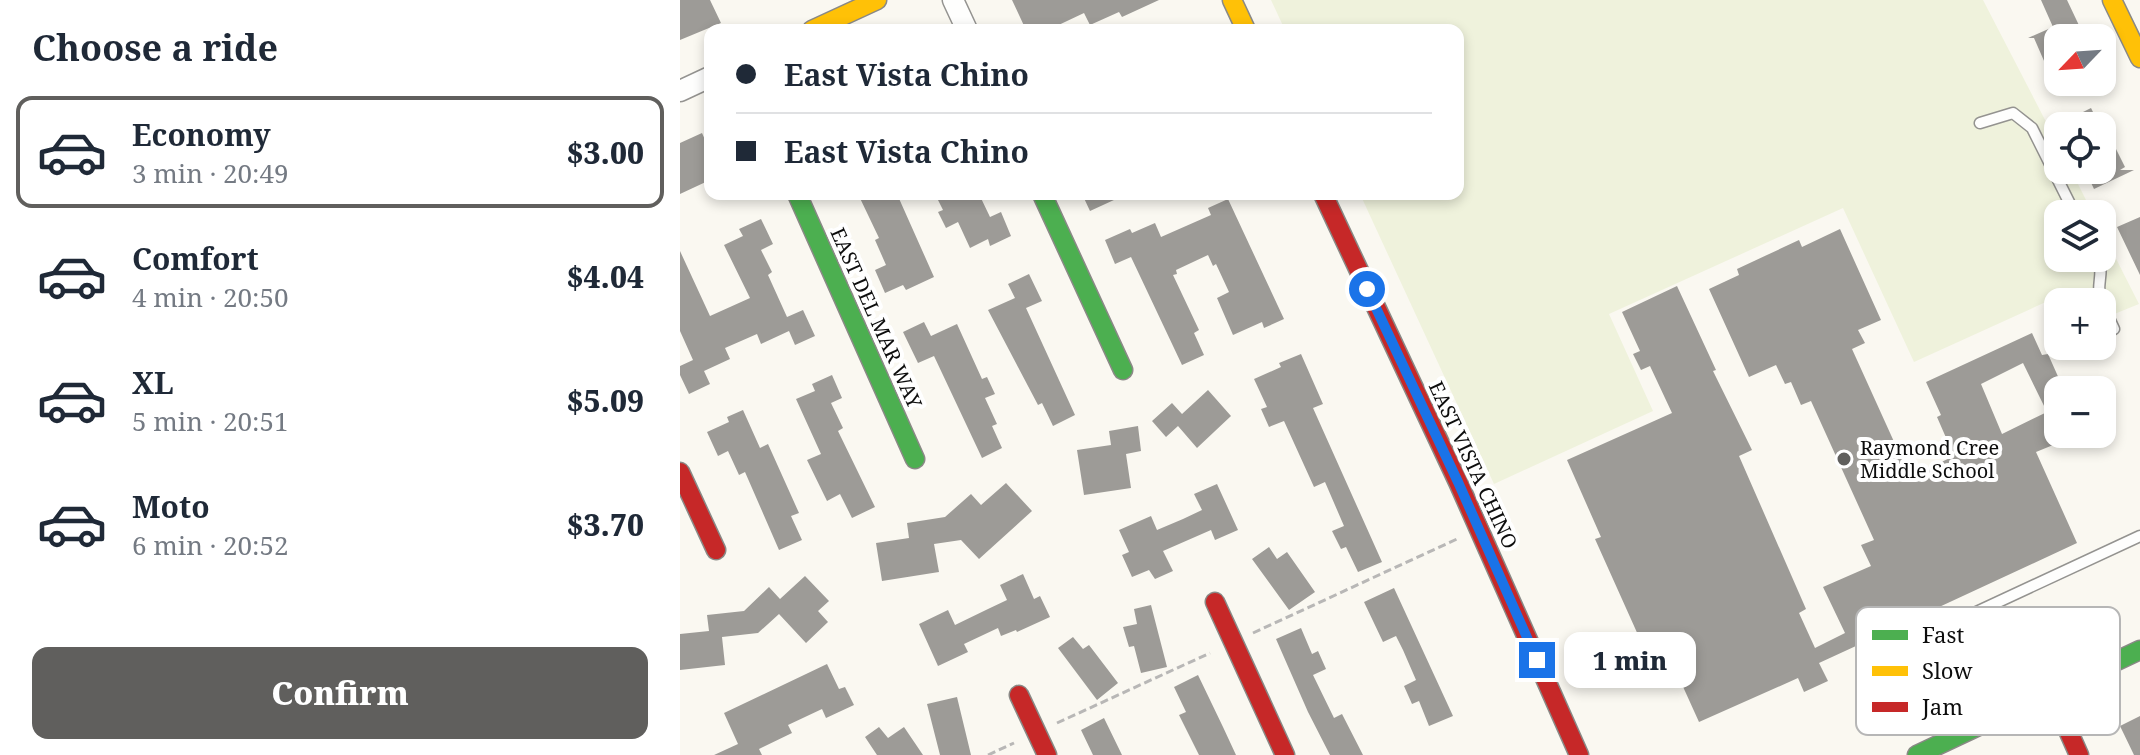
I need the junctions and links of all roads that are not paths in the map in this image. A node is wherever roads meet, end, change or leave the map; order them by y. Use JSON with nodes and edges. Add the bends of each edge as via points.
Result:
{"nodes":[{"id":1,"x":877,"y":0,"type":"edge"},
{"id":2,"x":953,"y":0,"type":"edge"},
{"id":3,"x":1232,"y":0,"type":"edge"},
{"id":4,"x":2112,"y":0,"type":"edge"},
{"id":5,"x":825,"y":24,"type":"edge"},
{"id":6,"x":964,"y":24,"type":"edge"},
{"id":7,"x":1243,"y":24,"type":"edge"},
{"id":8,"x":2140,"y":58,"type":"edge"},
{"id":9,"x":704,"y":80,"type":"edge"},
{"id":10,"x":680,"y":91,"type":"edge"},
{"id":11,"x":1980,"y":123,"type":"dead end"},
{"id":12,"x":800,"y":200,"type":"edge"},
{"id":13,"x":1045,"y":200,"type":"edge"},
{"id":14,"x":1326,"y":200,"type":"edge"},
{"id":15,"x":2068,"y":200,"type":"edge"},
{"id":16,"x":1123,"y":370,"type":"dead end"},
{"id":17,"x":915,"y":459,"type":"dead end"},
{"id":18,"x":680,"y":472,"type":"edge"},
{"id":19,"x":2140,"y":536,"type":"edge"},
{"id":20,"x":716,"y":550,"type":"dead end"},
{"id":21,"x":1215,"y":602,"type":"dead end"},
{"id":22,"x":1987,"y":607,"type":"edge"},
{"id":23,"x":2140,"y":650,"type":"edge"},
{"id":24,"x":2120,"y":659,"type":"edge"},
{"id":25,"x":1019,"y":695,"type":"dead end"},
{"id":26,"x":1960,"y":735,"type":"edge"},
{"id":27,"x":2070,"y":735,"type":"edge"},
{"id":28,"x":1047,"y":755,"type":"edge"},
{"id":29,"x":1285,"y":755,"type":"edge"},
{"id":30,"x":1579,"y":755,"type":"edge"},
{"id":31,"x":1917,"y":755,"type":"edge"},
{"id":32,"x":2079,"y":755,"type":"edge"}],
"edges":[{"from":1,"to":5,"type":"street"},
{"from":2,"to":6,"type":"street"},
{"from":3,"to":7,"type":"street"},
{"from":4,"to":8,"type":"street"},
{"from":9,"to":10,"type":"street"},
{"from":11,"to":15,"type":"lane","via":[[2013,113],[2032,128]]},
{"from":12,"to":17,"type":"street","name":"EAST DEL MAR WAY"},
{"from":13,"to":16,"type":"street"},
{"from":14,"to":30,"type":"street","name":"EAST VISTA CHINO"},
{"from":18,"to":20,"type":"street"},
{"from":19,"to":22,"type":"lane"},
{"from":21,"to":29,"type":"street"},
{"from":23,"to":24,"type":"street"},
{"from":25,"to":28,"type":"street"},
{"from":26,"to":31,"type":"street"},
{"from":27,"to":32,"type":"street"}]}
